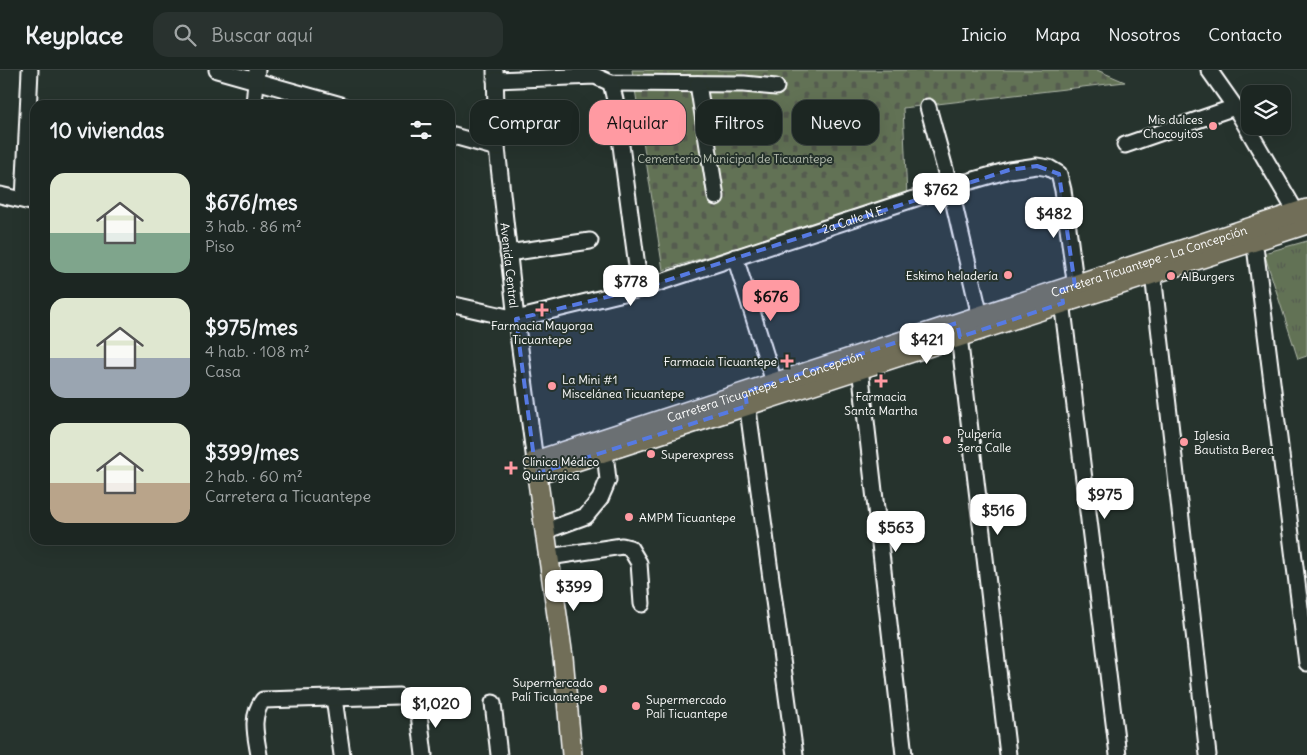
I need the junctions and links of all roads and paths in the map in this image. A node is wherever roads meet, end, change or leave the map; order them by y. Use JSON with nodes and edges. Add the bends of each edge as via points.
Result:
{"nodes":[{"id":1,"x":30,"y":70,"type":"edge"},
{"id":2,"x":217,"y":70,"type":"edge"},
{"id":3,"x":1209,"y":70,"type":"edge"},
{"id":4,"x":495,"y":75,"type":"edge"},
{"id":5,"x":257,"y":76,"type":"edge"},
{"id":6,"x":611,"y":83,"type":"junction"},
{"id":7,"x":698,"y":84,"type":"junction"},
{"id":8,"x":776,"y":87,"type":"dead end"},
{"id":9,"x":255,"y":100,"type":"edge"},
{"id":10,"x":327,"y":100,"type":"edge"},
{"id":11,"x":928,"y":107,"type":"dead end"},
{"id":12,"x":1235,"y":107,"type":"junction"},
{"id":13,"x":455,"y":136,"type":"edge"},
{"id":14,"x":1125,"y":146,"type":"dead end"},
{"id":15,"x":497,"y":148,"type":"junction"},
{"id":16,"x":950,"y":187,"type":"junction"},
{"id":17,"x":0,"y":195,"type":"edge"},
{"id":18,"x":716,"y":197,"type":"dead end"},
{"id":19,"x":30,"y":202,"type":"edge"},
{"id":20,"x":1303,"y":215,"type":"edge"},
{"id":21,"x":1253,"y":234,"type":"junction"},
{"id":22,"x":590,"y":241,"type":"dead end"},
{"id":23,"x":508,"y":253,"type":"junction"},
{"id":24,"x":735,"y":257,"type":"junction"},
{"id":25,"x":1153,"y":274,"type":"junction"},
{"id":26,"x":640,"y":289,"type":"junction"},
{"id":27,"x":1069,"y":294,"type":"junction"},
{"id":28,"x":455,"y":305,"type":"edge"},
{"id":29,"x":980,"y":316,"type":"junction"},
{"id":30,"x":516,"y":319,"type":"junction"},
{"id":31,"x":959,"y":330,"type":"junction"},
{"id":32,"x":860,"y":362,"type":"junction"},
{"id":33,"x":776,"y":389,"type":"junction"},
{"id":34,"x":746,"y":399,"type":"junction"},
{"id":35,"x":605,"y":453,"type":"junction"},
{"id":36,"x":536,"y":468,"type":"junction"},
{"id":37,"x":545,"y":531,"type":"junction"},
{"id":38,"x":549,"y":557,"type":"junction"},
{"id":39,"x":642,"y":604,"type":"dead end"},
{"id":40,"x":1307,"y":663,"type":"edge"},
{"id":41,"x":399,"y":696,"type":"dead end"},
{"id":42,"x":334,"y":698,"type":"junction"},
{"id":43,"x":493,"y":703,"type":"dead end"},
{"id":44,"x":418,"y":706,"type":"dead end"},
{"id":45,"x":259,"y":755,"type":"edge"},
{"id":46,"x":342,"y":755,"type":"edge"},
{"id":47,"x":424,"y":755,"type":"edge"},
{"id":48,"x":499,"y":755,"type":"edge"},
{"id":49,"x":572,"y":755,"type":"edge"},
{"id":50,"x":795,"y":755,"type":"edge"},
{"id":51,"x":904,"y":755,"type":"edge"},
{"id":52,"x":1008,"y":755,"type":"edge"},
{"id":53,"x":1118,"y":755,"type":"edge"},
{"id":54,"x":1208,"y":755,"type":"edge"}],
"edges":[{"from":1,"to":19,"type":"street"},
{"from":2,"to":5,"type":"street"},
{"from":3,"to":12,"type":"street"},
{"from":4,"to":6,"type":"street","via":[[595,76]]},
{"from":4,"to":15,"type":"street","name":"Avenida Central"},
{"from":5,"to":9,"type":"street"},
{"from":5,"to":10,"type":"street"},
{"from":6,"to":7,"type":"street"},
{"from":6,"to":26,"type":"street"},
{"from":7,"to":8,"type":"street"},
{"from":7,"to":18,"type":"street"},
{"from":11,"to":16,"type":"street"},
{"from":12,"to":14,"type":"street"},
{"from":12,"to":20,"type":"street"},
{"from":13,"to":15,"type":"street"},
{"from":15,"to":23,"type":"street","name":"Avenida Central"},
{"from":16,"to":24,"type":"street","name":"2a Calle N.E."},
{"from":16,"to":27,"type":"street","name":"2a Calle N.E.","via":[[1009,170],[1037,166],[1059,174],[1063,190]]},
{"from":16,"to":29,"type":"street"},
{"from":17,"to":19,"type":"street"},
{"from":20,"to":21,"type":"main road","name":"Carretera Ticuantepe - La Concepción"},
{"from":21,"to":25,"type":"main road","name":"Carretera Ticuantepe - La Concepción"},
{"from":21,"to":27,"type":"main road","name":"Carretera Ticuantepe - La Concepción"},
{"from":21,"to":40,"type":"street"},
{"from":22,"to":23,"type":"street"},
{"from":23,"to":30,"type":"street","name":"Avenida Central"},
{"from":24,"to":26,"type":"street","name":"2a Calle N.E."},
{"from":24,"to":33,"type":"street"},
{"from":25,"to":27,"type":"main road","name":"Carretera Ticuantepe - La Concepción"},
{"from":25,"to":54,"type":"street"},
{"from":26,"to":30,"type":"street","name":"2a Calle N.E."},
{"from":27,"to":29,"type":"main road","name":"Carretera Ticuantepe - La Concepción"},
{"from":27,"to":31,"type":"main road","name":"Carretera Ticuantepe - La Concepción"},
{"from":27,"to":53,"type":"street"},
{"from":28,"to":30,"type":"street"},
{"from":29,"to":31,"type":"main road","name":"Carretera Ticuantepe - La Concepción"},
{"from":30,"to":36,"type":"street","name":"Avenida Central"},
{"from":31,"to":32,"type":"main road","name":"Carretera Ticuantepe - La Concepción"},
{"from":31,"to":52,"type":"street"},
{"from":32,"to":33,"type":"main road","name":"Carretera Ticuantepe - La Concepción"},
{"from":32,"to":51,"type":"street"},
{"from":33,"to":34,"type":"main road","name":"Carretera Ticuantepe - La Concepción"},
{"from":34,"to":35,"type":"main road","name":"Carretera Ticuantepe - La Concepción"},
{"from":34,"to":36,"type":"main road","name":"Carretera Ticuantepe - La Concepción"},
{"from":34,"to":50,"type":"street"},
{"from":35,"to":36,"type":"main road","name":"Carretera Ticuantepe - La Concepción"},
{"from":35,"to":37,"type":"street","via":[[608,480],[600,499],[586,516]]},
{"from":36,"to":37,"type":"main road"},
{"from":37,"to":38,"type":"main road"},
{"from":38,"to":39,"type":"street","via":[[622,546],[630,548],[638,563]]},
{"from":38,"to":49,"type":"main road"},
{"from":41,"to":42,"type":"street"},
{"from":42,"to":45,"type":"street","via":[[263,700],[255,714]]},
{"from":42,"to":46,"type":"street"},
{"from":43,"to":48,"type":"street"},
{"from":44,"to":47,"type":"street"}]}
